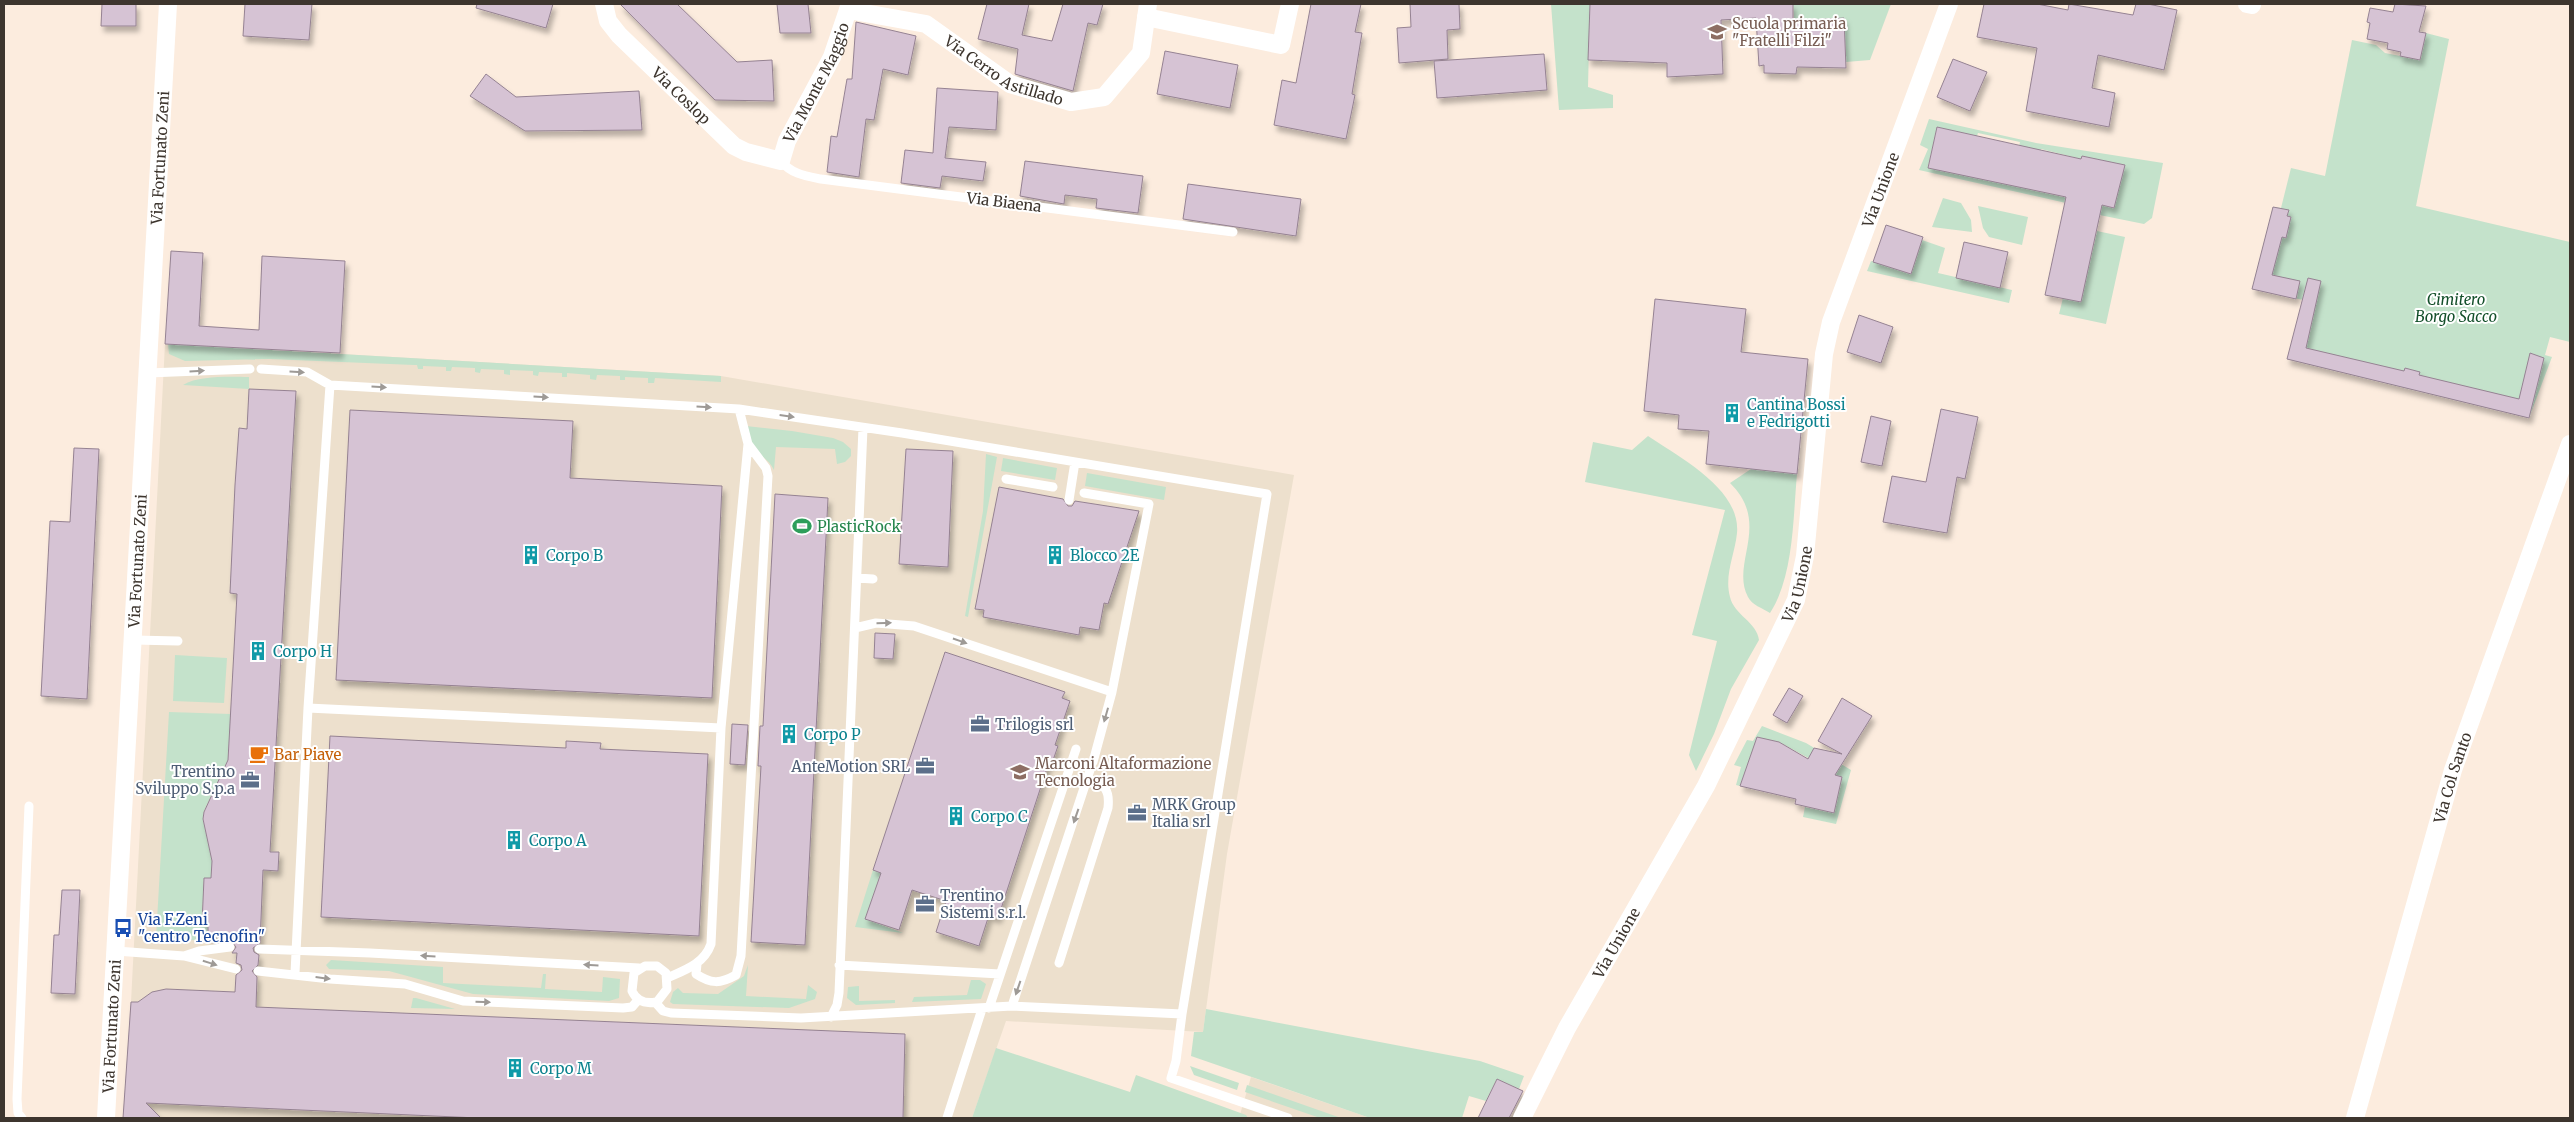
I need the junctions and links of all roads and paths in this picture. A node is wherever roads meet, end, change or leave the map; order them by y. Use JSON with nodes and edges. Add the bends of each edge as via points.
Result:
{"nodes":[{"id":1,"x":168,"y":4,"type":"edge"},
{"id":2,"x":604,"y":4,"type":"edge"},
{"id":3,"x":1290,"y":4,"type":"edge"},
{"id":4,"x":1949,"y":4,"type":"edge"},
{"id":5,"x":849,"y":7,"type":"edge"},
{"id":6,"x":1147,"y":10,"type":"edge"},
{"id":7,"x":780,"y":161,"type":"junction"},
{"id":8,"x":1233,"y":232,"type":"dead end"},
{"id":9,"x":250,"y":369,"type":"dead end"},
{"id":10,"x":261,"y":369,"type":"dead end"},
{"id":11,"x":148,"y":373,"type":"junction"},
{"id":12,"x":330,"y":385,"type":"junction"},
{"id":13,"x":739,"y":409,"type":"junction"},
{"id":14,"x":863,"y":428,"type":"junction"},
{"id":15,"x":748,"y":444,"type":"junction"},
{"id":16,"x":2570,"y":444,"type":"edge"},
{"id":17,"x":1074,"y":466,"type":"junction"},
{"id":18,"x":1006,"y":479,"type":"dead end"},
{"id":19,"x":1053,"y":488,"type":"dead end"},
{"id":20,"x":1084,"y":493,"type":"dead end"},
{"id":21,"x":1069,"y":500,"type":"dead end"},
{"id":22,"x":857,"y":578,"type":"junction"},
{"id":23,"x":873,"y":579,"type":"dead end"},
{"id":24,"x":855,"y":628,"type":"junction"},
{"id":25,"x":134,"y":640,"type":"junction"},
{"id":26,"x":178,"y":641,"type":"dead end"},
{"id":27,"x":1112,"y":692,"type":"junction"},
{"id":28,"x":308,"y":708,"type":"junction"},
{"id":29,"x":721,"y":728,"type":"junction"},
{"id":30,"x":1076,"y":749,"type":"dead end"},
{"id":31,"x":1088,"y":779,"type":"junction"},
{"id":32,"x":30,"y":806,"type":"dead end"},
{"id":33,"x":230,"y":947,"type":"dead end"},
{"id":34,"x":259,"y":950,"type":"dead end"},
{"id":35,"x":296,"y":950,"type":"junction"},
{"id":36,"x":116,"y":952,"type":"junction"},
{"id":37,"x":184,"y":956,"type":"junction"},
{"id":38,"x":1058,"y":963,"type":"dead end"},
{"id":39,"x":697,"y":964,"type":"junction"},
{"id":40,"x":839,"y":965,"type":"junction"},
{"id":41,"x":639,"y":968,"type":"junction"},
{"id":42,"x":236,"y":969,"type":"dead end"},
{"id":43,"x":258,"y":971,"type":"dead end"},
{"id":44,"x":295,"y":974,"type":"junction"},
{"id":45,"x":1000,"y":974,"type":"junction"},
{"id":46,"x":667,"y":978,"type":"junction"},
{"id":47,"x":638,"y":1000,"type":"junction"},
{"id":48,"x":655,"y":1002,"type":"junction"},
{"id":49,"x":1012,"y":1006,"type":"junction"},
{"id":50,"x":986,"y":1008,"type":"junction"},
{"id":51,"x":1182,"y":1014,"type":"junction"},
{"id":52,"x":831,"y":1016,"type":"junction"},
{"id":53,"x":1260,"y":1114,"type":"edge"},
{"id":54,"x":22,"y":1118,"type":"edge"},
{"id":55,"x":106,"y":1118,"type":"edge"},
{"id":56,"x":947,"y":1118,"type":"edge"},
{"id":57,"x":1288,"y":1118,"type":"edge"},
{"id":58,"x":1522,"y":1118,"type":"edge"},
{"id":59,"x":2356,"y":1118,"type":"edge"}],
"edges":[{"from":1,"to":11,"type":"street","name":"Via Fortunato Zeni"},
{"from":2,"to":7,"type":"street","name":"Via Coslop","via":[[608,21],[619,35],[728,140],[746,152]]},
{"from":3,"to":6,"type":"street","name":"Via Cerro Astillado","via":[[1281,45]]},
{"from":4,"to":58,"type":"street","name":"Via Unione","via":[[1832,322],[1824,354],[1805,556],[1796,600],[1706,786],[1567,1028]]},
{"from":5,"to":6,"type":"street","name":"Via Cerro Astillado","via":[[926,24],[1010,84],[1071,102],[1104,97],[1141,53]]},
{"from":5,"to":7,"type":"street","name":"Via Monte Maggio","via":[[832,57],[786,141]]},
{"from":7,"to":8,"type":"lane","name":"Via Biaena","via":[[786,168],[821,180]]},
{"from":11,"to":9,"type":"lane","one_way":true},
{"from":10,"to":12,"type":"lane","one_way":true,"via":[[307,372]]},
{"from":11,"to":25,"type":"street","name":"Via Fortunato Zeni"},
{"from":12,"to":13,"type":"lane","one_way":true},
{"from":12,"to":28,"type":"lane"},
{"from":13,"to":14,"type":"lane","one_way":true},
{"from":13,"to":15,"type":"lane"},
{"from":14,"to":17,"type":"lane"},
{"from":14,"to":22,"type":"lane"},
{"from":15,"to":29,"type":"lane"},
{"from":15,"to":39,"type":"lane","via":[[766,468],[768,476],[741,956],[736,975],[716,983],[696,974]]},
{"from":16,"to":59,"type":"street","name":"Via Col Santo","via":[[2453,770]]},
{"from":17,"to":21,"type":"lane"},
{"from":17,"to":51,"type":"lane","via":[[1267,494]]},
{"from":18,"to":19,"type":"lane"},
{"from":20,"to":27,"type":"lane","via":[[1149,504]]},
{"from":22,"to":23,"type":"lane"},
{"from":22,"to":24,"type":"lane"},
{"from":24,"to":27,"type":"lane","one_way":true,"via":[[876,623],[914,626]]},
{"from":24,"to":40,"type":"lane"},
{"from":25,"to":26,"type":"lane"},
{"from":25,"to":36,"type":"street","name":"Via Fortunato Zeni"},
{"from":27,"to":31,"type":"lane","one_way":true},
{"from":28,"to":29,"type":"lane"},
{"from":28,"to":35,"type":"lane"},
{"from":29,"to":39,"type":"lane","via":[[713,933],[708,953]]},
{"from":30,"to":45,"type":"lane"},
{"from":31,"to":38,"type":"lane","via":[[1103,784],[1108,791],[1108,808]]},
{"from":31,"to":49,"type":"lane","one_way":true},
{"from":32,"to":54,"type":"lane","via":[[18,1099],[18,1113]]},
{"from":33,"to":37,"type":"lane"},
{"from":34,"to":35,"type":"lane"},
{"from":41,"to":35,"type":"lane","one_way":true},
{"from":35,"to":44,"type":"lane"},
{"from":36,"to":37,"type":"lane"},
{"from":36,"to":55,"type":"street","name":"Via Fortunato Zeni"},
{"from":37,"to":42,"type":"lane","one_way":true},
{"from":39,"to":46,"type":"lane"},
{"from":40,"to":45,"type":"lane"},
{"from":40,"to":52,"type":"lane","via":[[837,1005]]},
{"from":41,"to":46,"type":"lane","via":[[662,968]]},
{"from":41,"to":47,"type":"lane","via":[[631,985]]},
{"from":43,"to":44,"type":"lane"},
{"from":44,"to":47,"type":"lane","one_way":true,"via":[[406,984],[463,1001],[623,1008],[632,1007]]},
{"from":45,"to":50,"type":"lane"},
{"from":46,"to":48,"type":"lane","via":[[664,994]]},
{"from":47,"to":48,"type":"lane"},
{"from":48,"to":52,"type":"lane","via":[[663,1011],[672,1012],[801,1018]]},
{"from":49,"to":50,"type":"lane"},
{"from":49,"to":51,"type":"lane"},
{"from":50,"to":52,"type":"lane"},
{"from":50,"to":56,"type":"lane"},
{"from":51,"to":53,"type":"lane","via":[[1171,1078]]},
{"from":53,"to":57,"type":"lane"}]}
